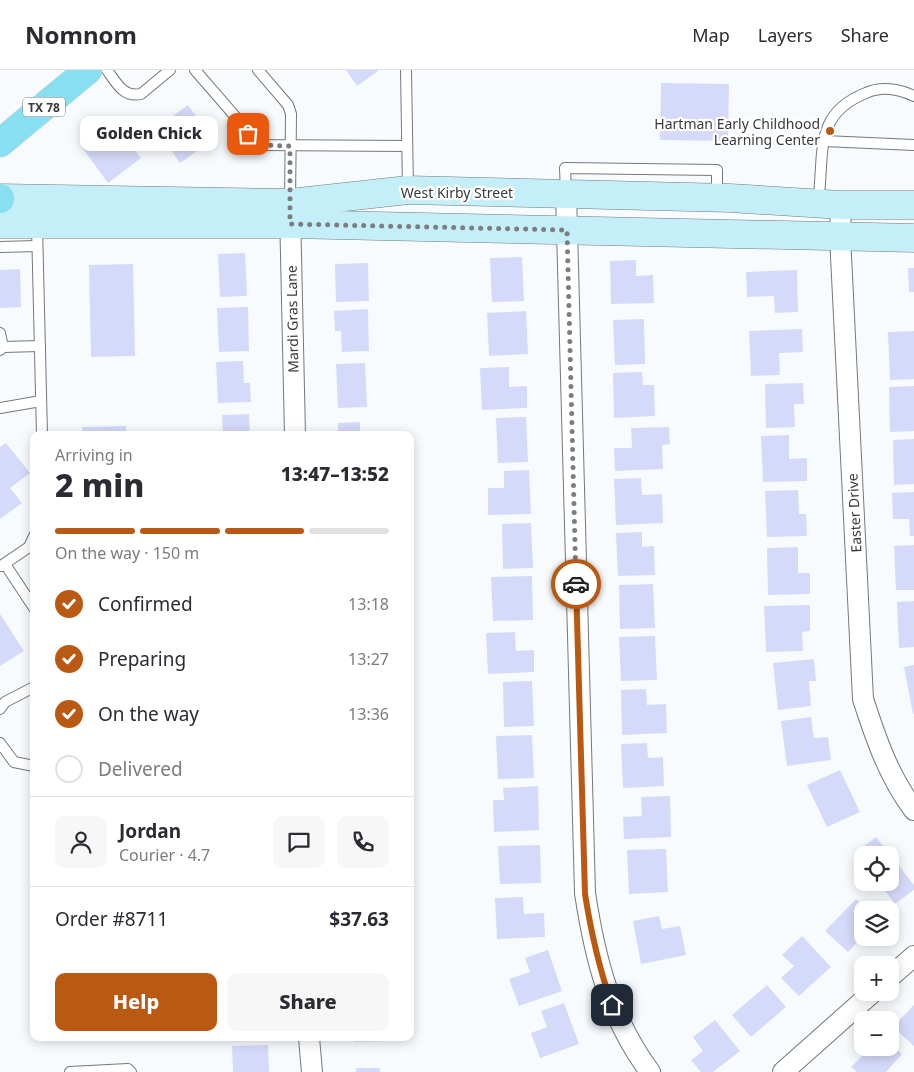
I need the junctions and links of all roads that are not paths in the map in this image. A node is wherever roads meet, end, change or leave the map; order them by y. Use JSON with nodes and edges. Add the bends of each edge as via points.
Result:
{"nodes":[{"id":1,"x":88,"y":70,"type":"edge"},
{"id":2,"x":107,"y":70,"type":"edge"},
{"id":3,"x":170,"y":70,"type":"edge"},
{"id":4,"x":195,"y":70,"type":"edge"},
{"id":5,"x":258,"y":70,"type":"edge"},
{"id":6,"x":406,"y":70,"type":"edge"},
{"id":7,"x":914,"y":96,"type":"edge"},
{"id":8,"x":824,"y":141,"type":"junction"},
{"id":9,"x":0,"y":143,"type":"edge"},
{"id":10,"x":914,"y":145,"type":"edge"},
{"id":11,"x":290,"y":146,"type":"junction"},
{"id":12,"x":407,"y":146,"type":"junction"},
{"id":13,"x":408,"y":190,"type":"junction"},
{"id":14,"x":566,"y":193,"type":"junction"},
{"id":15,"x":0,"y":198,"type":"edge"},
{"id":16,"x":830,"y":204,"type":"junction"},
{"id":17,"x":914,"y":205,"type":"edge"},
{"id":18,"x":290,"y":214,"type":"junction"},
{"id":19,"x":0,"y":224,"type":"edge"},
{"id":20,"x":567,"y":230,"type":"junction"},
{"id":21,"x":37,"y":235,"type":"junction"},
{"id":22,"x":840,"y":236,"type":"junction"},
{"id":23,"x":914,"y":238,"type":"edge"},
{"id":24,"x":0,"y":247,"type":"edge"},
{"id":25,"x":0,"y":334,"type":"edge"},
{"id":26,"x":40,"y":346,"type":"junction"},
{"id":27,"x":1,"y":348,"type":"edge"},
{"id":28,"x":41,"y":401,"type":"junction"},
{"id":29,"x":0,"y":408,"type":"edge"},
{"id":30,"x":42,"y":431,"type":"edge"},
{"id":31,"x":295,"y":431,"type":"edge"},
{"id":32,"x":30,"y":545,"type":"edge"},
{"id":33,"x":2,"y":565,"type":"edge"},
{"id":34,"x":30,"y":603,"type":"edge"},
{"id":35,"x":30,"y":688,"type":"edge"},
{"id":36,"x":0,"y":709,"type":"edge"},
{"id":37,"x":0,"y":744,"type":"edge"},
{"id":38,"x":30,"y":765,"type":"edge"},
{"id":39,"x":914,"y":810,"type":"edge"},
{"id":40,"x":914,"y":956,"type":"edge"},
{"id":41,"x":899,"y":969,"type":"edge"},
{"id":42,"x":863,"y":1001,"type":"edge"},
{"id":43,"x":309,"y":1041,"type":"edge"},
{"id":44,"x":70,"y":1072,"type":"edge"},
{"id":45,"x":131,"y":1072,"type":"edge"},
{"id":46,"x":312,"y":1072,"type":"edge"},
{"id":47,"x":650,"y":1072,"type":"edge"},
{"id":48,"x":783,"y":1072,"type":"edge"}],
"edges":[{"from":1,"to":9,"type":"main road","number":"TX 78"},
{"from":2,"to":3,"type":"lane","via":[[122,91],[136,95]]},
{"from":4,"to":11,"type":"lane","via":[[260,145]]},
{"from":5,"to":11,"type":"lane","via":[[288,105],[291,114]]},
{"from":6,"to":12,"type":"lane"},
{"from":7,"to":8,"type":"lane","via":[[888,89],[870,91],[850,99],[830,119]]},
{"from":8,"to":10,"type":"lane"},
{"from":8,"to":16,"type":"lane"},
{"from":11,"to":12,"type":"lane"},
{"from":11,"to":18,"type":"lane"},
{"from":12,"to":13,"type":"lane"},
{"from":13,"to":14,"type":"main road","name":"West Kirby Street"},
{"from":13,"to":18,"type":"main road","name":"West Kirby Street"},
{"from":14,"to":16,"type":"main road","name":"West Kirby Street"},
{"from":14,"to":20,"type":"street"},
{"from":15,"to":18,"type":"main road","name":"West Kirby Street"},
{"from":16,"to":17,"type":"main road","name":"West Kirby Street"},
{"from":16,"to":22,"type":"street","name":"Easter Drive"},
{"from":18,"to":20,"type":"main road","name":"West Kirby Street"},
{"from":18,"to":21,"type":"main road","name":"West Kirby Street"},
{"from":18,"to":31,"type":"street","name":"Mardi Gras Lane"},
{"from":19,"to":21,"type":"main road","name":"West Kirby Street"},
{"from":20,"to":22,"type":"main road","name":"West Kirby Street"},
{"from":20,"to":47,"type":"street","via":[[585,894],[591,935],[618,1020]]},
{"from":21,"to":24,"type":"lane"},
{"from":21,"to":26,"type":"lane"},
{"from":22,"to":23,"type":"main road","name":"West Kirby Street"},
{"from":22,"to":39,"type":"street","name":"Easter Drive","via":[[863,699],[881,754]]},
{"from":25,"to":27,"type":"lane"},
{"from":26,"to":27,"type":"lane"},
{"from":26,"to":28,"type":"lane"},
{"from":28,"to":29,"type":"lane"},
{"from":28,"to":30,"type":"lane"},
{"from":32,"to":33,"type":"lane"},
{"from":33,"to":34,"type":"lane"},
{"from":35,"to":36,"type":"lane","via":[[5,702]]},
{"from":37,"to":38,"type":"lane","via":[[14,762]]},
{"from":40,"to":41,"type":"street"},
{"from":42,"to":48,"type":"street"},
{"from":43,"to":46,"type":"street"},
{"from":44,"to":45,"type":"lane","via":[[128,1069]]}]}
